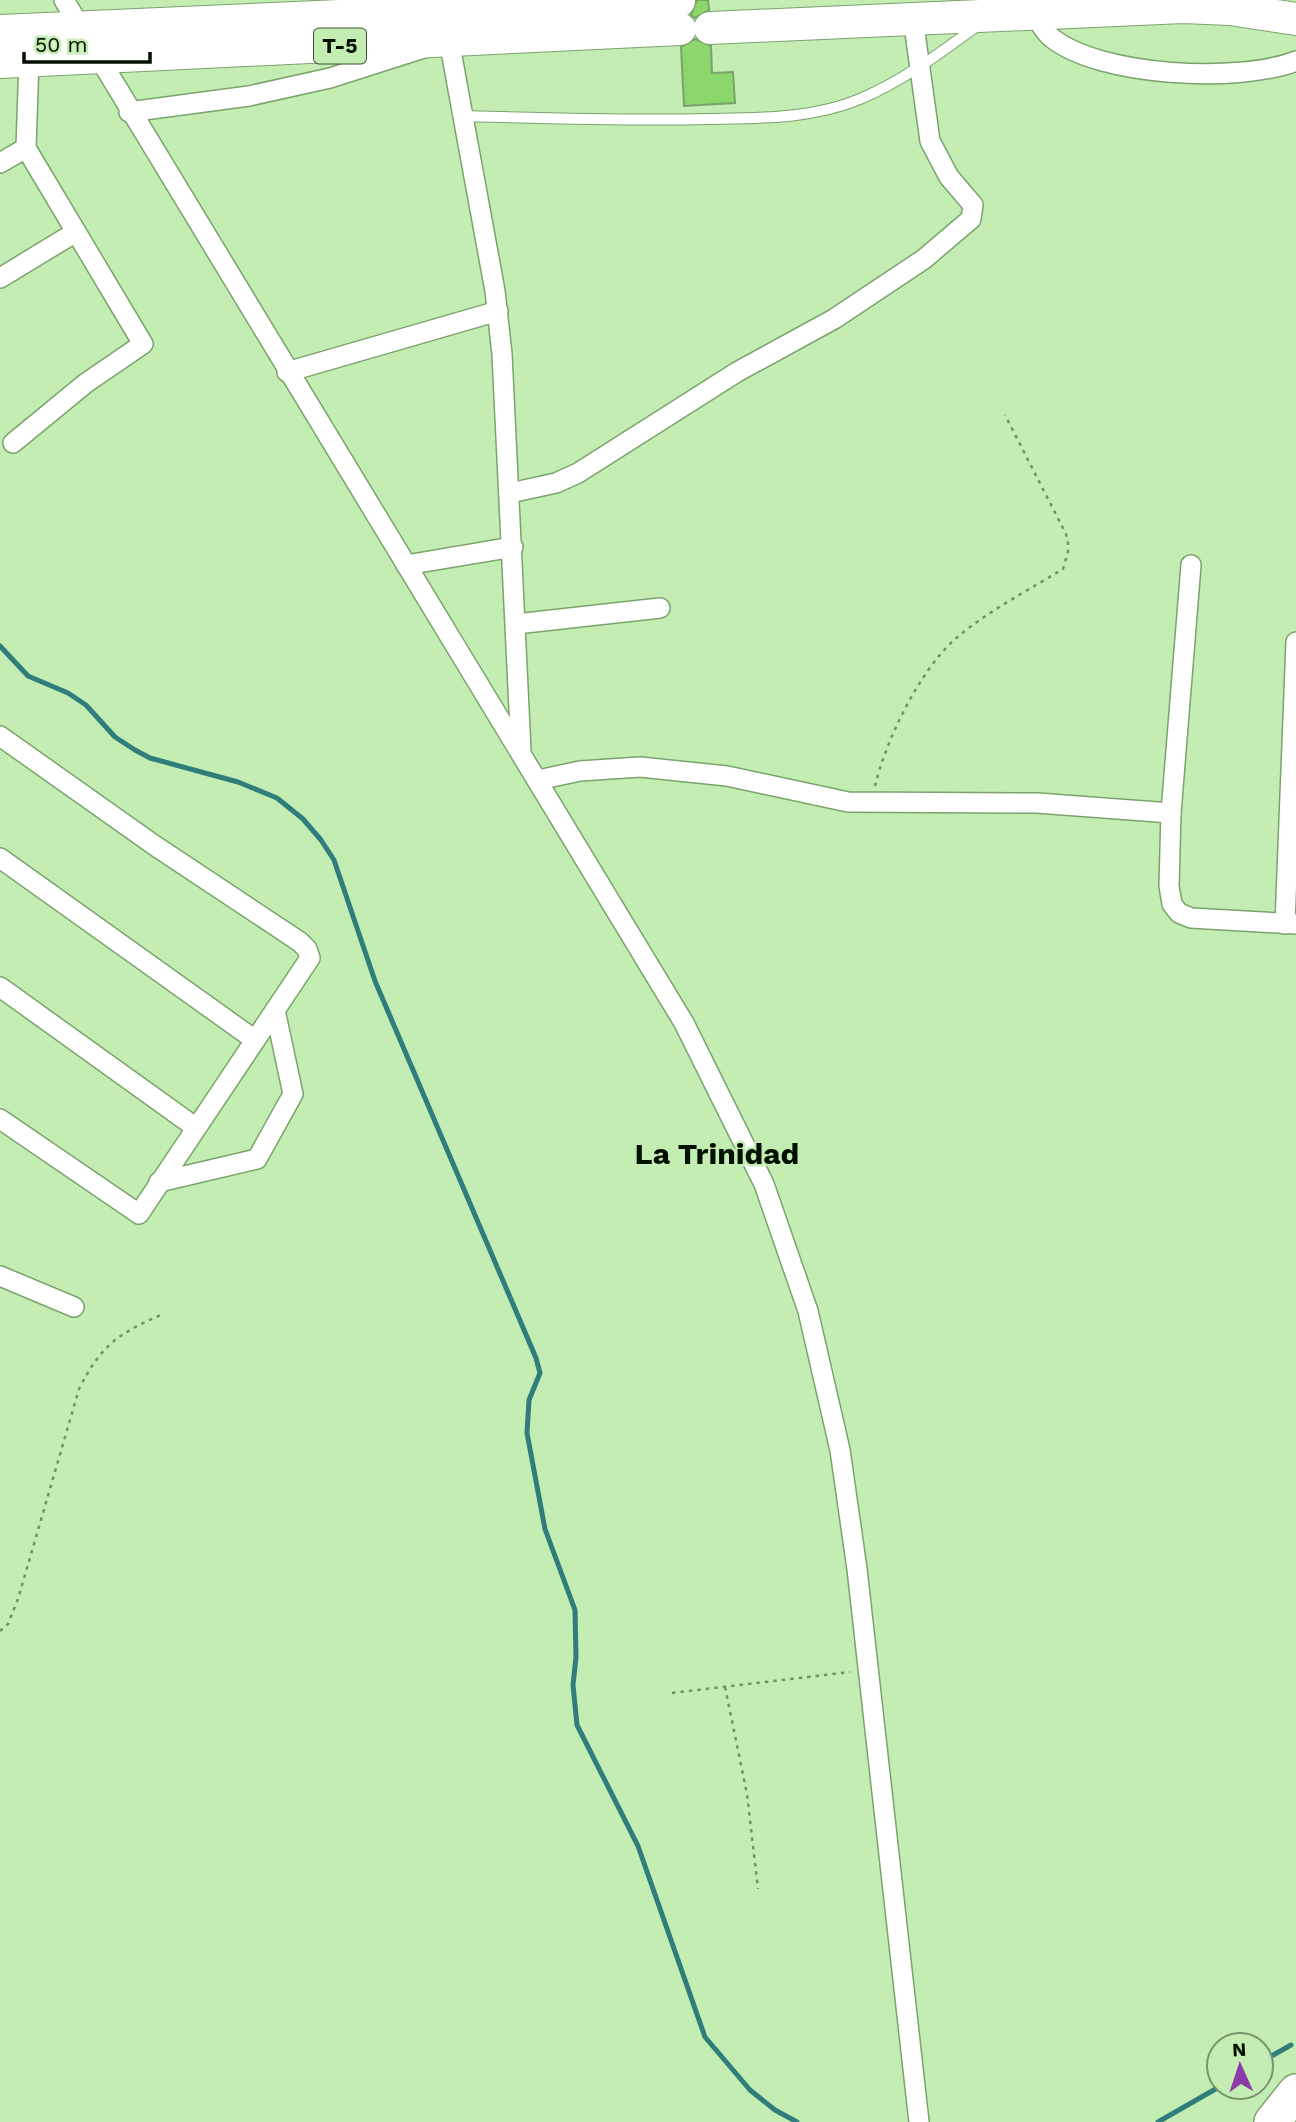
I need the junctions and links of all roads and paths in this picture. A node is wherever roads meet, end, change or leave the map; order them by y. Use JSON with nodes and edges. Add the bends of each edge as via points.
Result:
{"nodes":[{"id":1,"x":64,"y":0,"type":"edge"},
{"id":2,"x":353,"y":8,"type":"edge"},
{"id":3,"x":825,"y":11,"type":"edge"},
{"id":4,"x":1033,"y":13,"type":"junction"},
{"id":5,"x":993,"y":14,"type":"junction"},
{"id":6,"x":444,"y":17,"type":"edge"},
{"id":7,"x":914,"y":18,"type":"junction"},
{"id":8,"x":690,"y":19,"type":"edge"},
{"id":9,"x":1296,"y":19,"type":"edge"},
{"id":10,"x":79,"y":28,"type":"junction"},
{"id":11,"x":0,"y":31,"type":"edge"},
{"id":12,"x":96,"y":58,"type":"junction"},
{"id":13,"x":15,"y":61,"type":"edge"},
{"id":14,"x":1296,"y":61,"type":"edge"},
{"id":15,"x":920,"y":68,"type":"junction"},
{"id":16,"x":130,"y":112,"type":"junction"},
{"id":17,"x":462,"y":116,"type":"junction"},
{"id":18,"x":26,"y":148,"type":"junction"},
{"id":19,"x":0,"y":163,"type":"edge"},
{"id":20,"x":76,"y":233,"type":"junction"},
{"id":21,"x":0,"y":278,"type":"edge"},
{"id":22,"x":498,"y":311,"type":"junction"},
{"id":23,"x":287,"y":372,"type":"junction"},
{"id":24,"x":1005,"y":415,"type":"dead end"},
{"id":25,"x":13,"y":443,"type":"dead end"},
{"id":26,"x":510,"y":493,"type":"junction"},
{"id":27,"x":513,"y":547,"type":"junction"},
{"id":28,"x":406,"y":565,"type":"junction"},
{"id":29,"x":1191,"y":565,"type":"dead end"},
{"id":30,"x":660,"y":608,"type":"dead end"},
{"id":31,"x":516,"y":624,"type":"junction"},
{"id":32,"x":1296,"y":642,"type":"edge"},
{"id":33,"x":0,"y":736,"type":"edge"},
{"id":34,"x":521,"y":752,"type":"junction"},
{"id":35,"x":538,"y":780,"type":"junction"},
{"id":36,"x":871,"y":803,"type":"junction"},
{"id":37,"x":1171,"y":813,"type":"junction"},
{"id":38,"x":0,"y":858,"type":"edge"},
{"id":39,"x":1291,"y":924,"type":"edge"},
{"id":40,"x":0,"y":987,"type":"edge"},
{"id":41,"x":275,"y":1010,"type":"junction"},
{"id":42,"x":255,"y":1040,"type":"junction"},
{"id":43,"x":0,"y":1119,"type":"edge"},
{"id":44,"x":195,"y":1127,"type":"junction"},
{"id":45,"x":159,"y":1182,"type":"junction"},
{"id":46,"x":0,"y":1276,"type":"edge"},
{"id":47,"x":74,"y":1307,"type":"dead end"},
{"id":48,"x":163,"y":1314,"type":"dead end"},
{"id":49,"x":0,"y":1631,"type":"edge"},
{"id":50,"x":868,"y":1671,"type":"junction"},
{"id":51,"x":724,"y":1687,"type":"junction"},
{"id":52,"x":672,"y":1693,"type":"dead end"},
{"id":53,"x":758,"y":1889,"type":"dead end"},
{"id":54,"x":1296,"y":2092,"type":"edge"},
{"id":55,"x":919,"y":2122,"type":"edge"},
{"id":56,"x":1272,"y":2122,"type":"edge"}],
"edges":[{"from":1,"to":10,"type":"street"},
{"from":2,"to":6,"type":"main road","number":"T-5"},
{"from":2,"to":10,"type":"main road","number":"T-5"},
{"from":3,"to":7,"type":"main road","number":"T-5"},
{"from":3,"to":8,"type":"main road","number":"T-5"},
{"from":4,"to":5,"type":"main road","number":"T-5"},
{"from":4,"to":9,"type":"main road","number":"T-5","via":[[1183,7]]},
{"from":4,"to":14,"type":"street","via":[[1059,43],[1110,62],[1211,75],[1266,70]]},
{"from":5,"to":7,"type":"main road","number":"T-5"},
{"from":5,"to":15,"type":"lane"},
{"from":6,"to":8,"type":"main road","number":"T-5"},
{"from":6,"to":12,"type":"main road","number":"T-5"},
{"from":6,"to":16,"type":"street","via":[[330,78],[249,96]]},
{"from":6,"to":17,"type":"street"},
{"from":7,"to":15,"type":"street"},
{"from":10,"to":11,"type":"main road","number":"T-5"},
{"from":10,"to":12,"type":"street"},
{"from":12,"to":13,"type":"main road","number":"T-5"},
{"from":12,"to":16,"type":"street"},
{"from":13,"to":18,"type":"street"},
{"from":15,"to":17,"type":"lane","via":[[859,100],[795,115],[601,121]]},
{"from":15,"to":26,"type":"street","via":[[930,141],[948,177],[973,205],[971,219],[924,259],[834,319],[737,372],[578,473]]},
{"from":16,"to":23,"type":"street"},
{"from":17,"to":22,"type":"street"},
{"from":18,"to":19,"type":"street"},
{"from":18,"to":20,"type":"street"},
{"from":20,"to":21,"type":"street"},
{"from":20,"to":25,"type":"street","via":[[143,345],[86,383]]},
{"from":22,"to":23,"type":"street"},
{"from":22,"to":26,"type":"street"},
{"from":23,"to":28,"type":"street"},
{"from":24,"to":36,"type":"path","via":[[1066,534],[1067,559],[1063,569],[954,641],[927,674],[899,722]]},
{"from":26,"to":27,"type":"street"},
{"from":27,"to":28,"type":"street"},
{"from":27,"to":31,"type":"street"},
{"from":28,"to":34,"type":"street"},
{"from":29,"to":37,"type":"street"},
{"from":30,"to":31,"type":"street"},
{"from":31,"to":34,"type":"street"},
{"from":32,"to":39,"type":"street"},
{"from":33,"to":41,"type":"street","via":[[307,949],[308,963]]},
{"from":34,"to":35,"type":"street"},
{"from":35,"to":36,"type":"street","via":[[580,771],[640,768],[727,776],[830,800]]},
{"from":35,"to":50,"type":"street","via":[[684,1023],[764,1184],[808,1311],[840,1450]]},
{"from":36,"to":37,"type":"street","via":[[1037,803]]},
{"from":37,"to":39,"type":"street","via":[[1168,886],[1179,913],[1191,918]]},
{"from":38,"to":42,"type":"street"},
{"from":40,"to":44,"type":"street"},
{"from":41,"to":42,"type":"street"},
{"from":41,"to":45,"type":"street","via":[[293,1094],[257,1159]]},
{"from":42,"to":44,"type":"street"},
{"from":43,"to":45,"type":"street","via":[[139,1214]]},
{"from":44,"to":45,"type":"street"},
{"from":46,"to":47,"type":"street"},
{"from":48,"to":49,"type":"path","via":[[123,1331],[92,1363],[79,1389],[18,1599],[8,1624]]},
{"from":50,"to":51,"type":"path"},
{"from":50,"to":55,"type":"street"},
{"from":51,"to":52,"type":"path"},
{"from":51,"to":53,"type":"path","via":[[747,1794]]},
{"from":54,"to":56,"type":"highway"}]}
